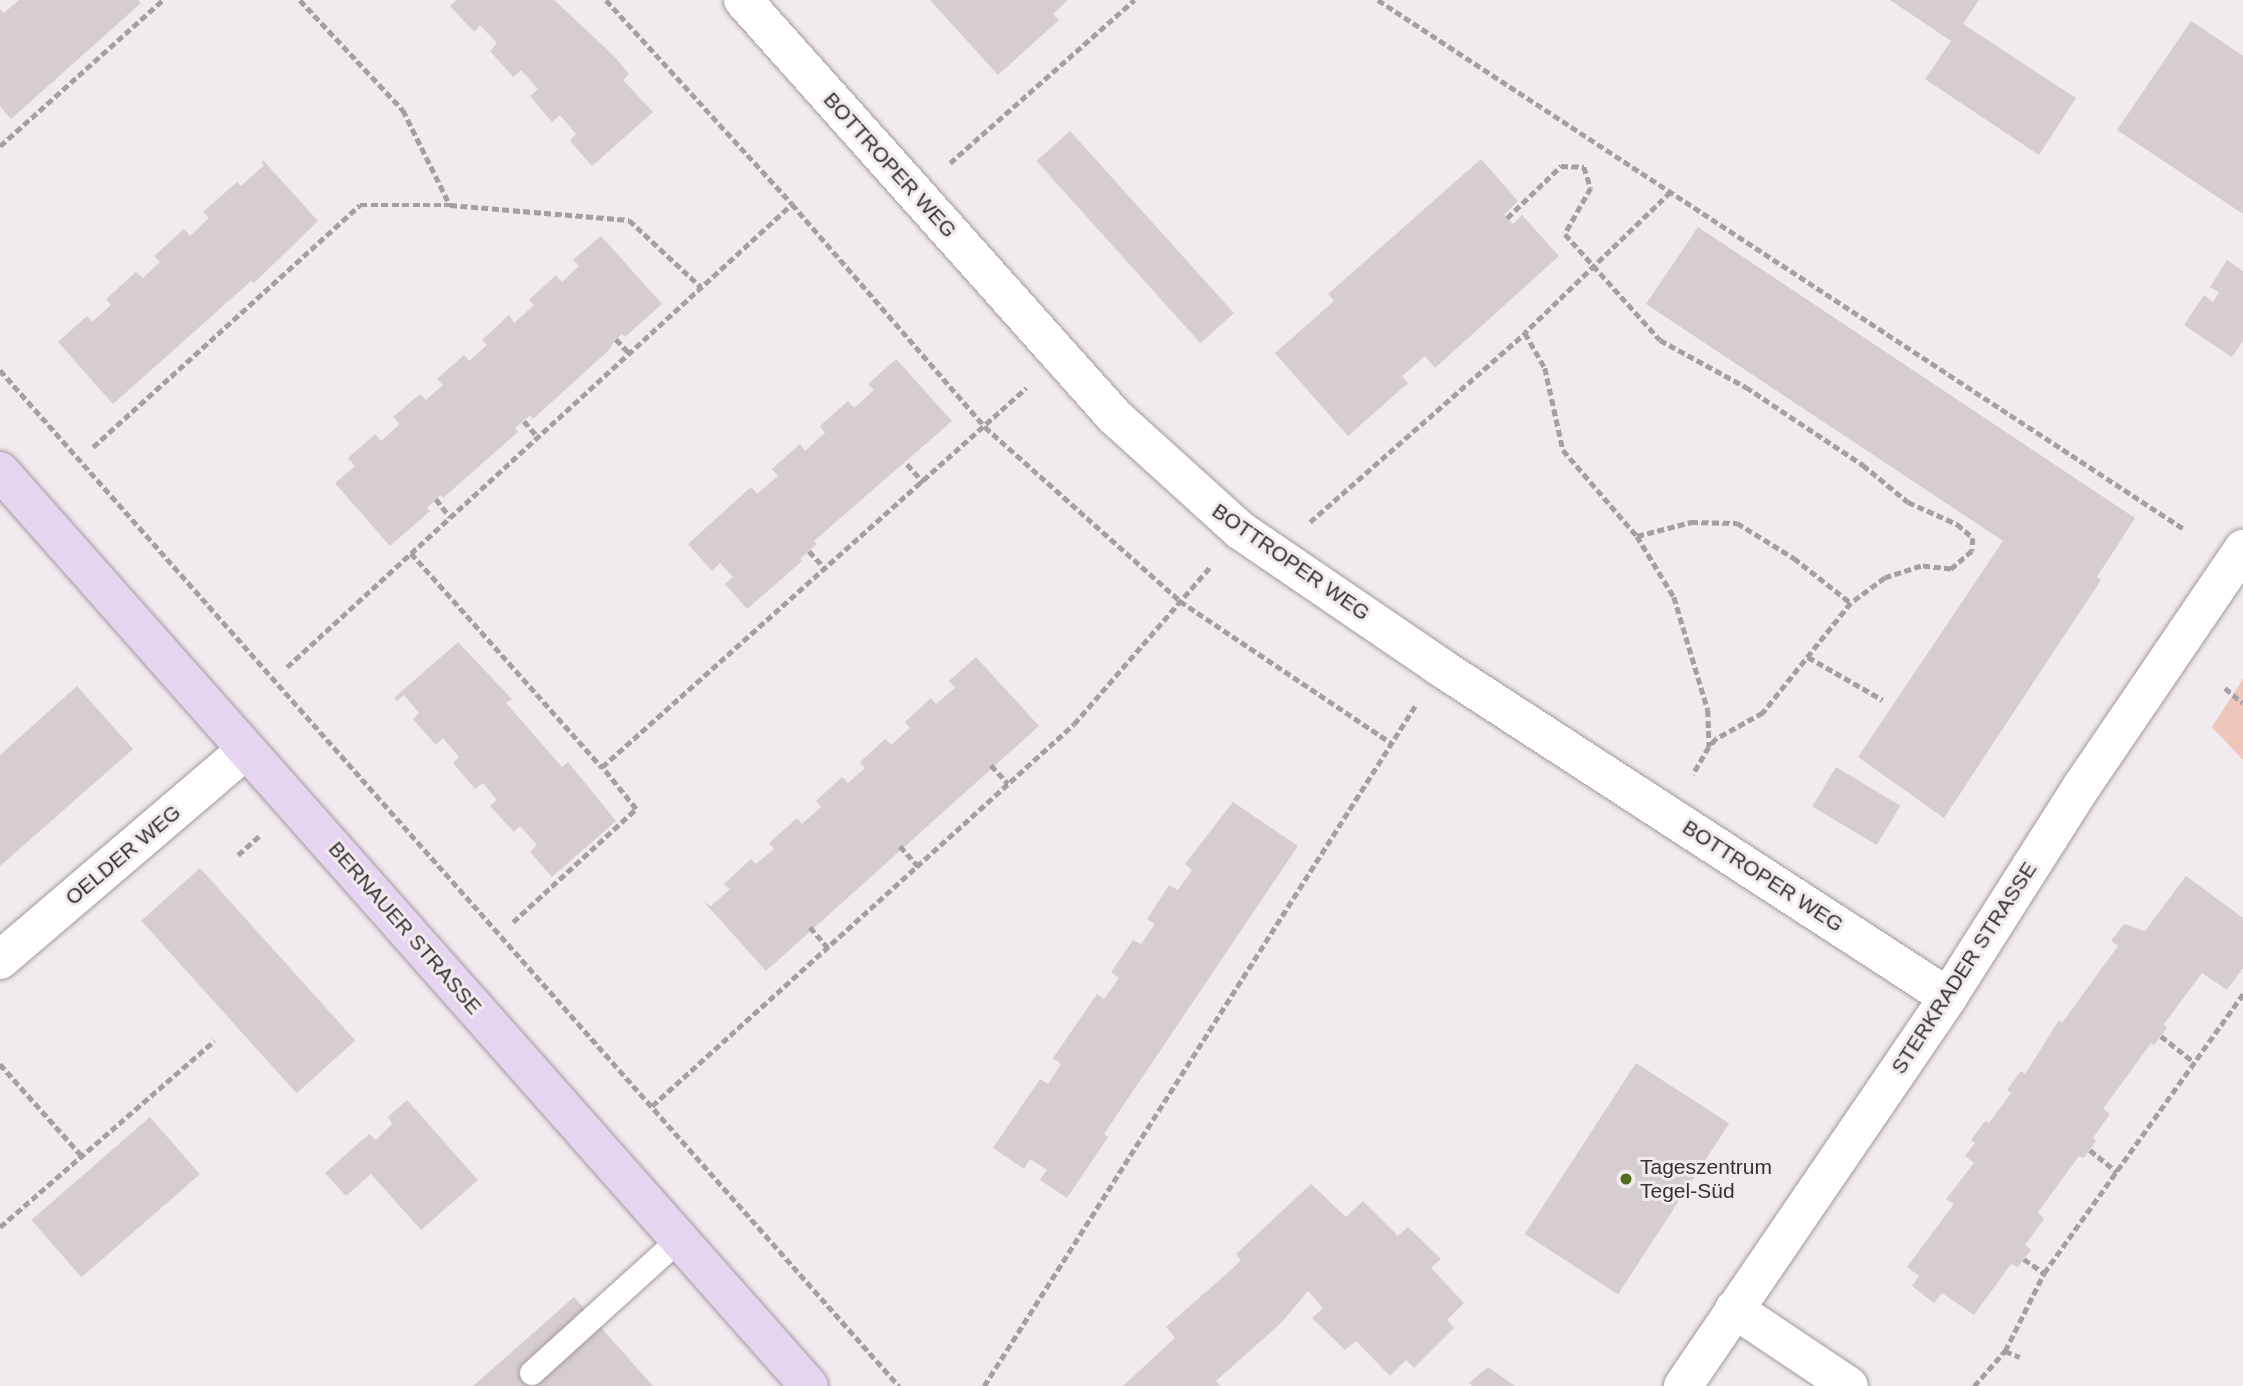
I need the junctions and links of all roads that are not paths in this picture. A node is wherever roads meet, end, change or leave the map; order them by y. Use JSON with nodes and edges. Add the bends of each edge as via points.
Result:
{"nodes":[{"id":1,"x":743,"y":0,"type":"edge"},
{"id":2,"x":0,"y":471,"type":"edge"},
{"id":3,"x":2243,"y":549,"type":"edge"},
{"id":4,"x":246,"y":750,"type":"junction"},
{"id":5,"x":0,"y":960,"type":"edge"},
{"id":6,"x":1948,"y":997,"type":"junction"},
{"id":7,"x":680,"y":1240,"type":"junction"},
{"id":8,"x":1734,"y":1309,"type":"junction"},
{"id":9,"x":532,"y":1373,"type":"dead end"},
{"id":10,"x":809,"y":1386,"type":"edge"},
{"id":11,"x":1684,"y":1386,"type":"edge"},
{"id":12,"x":1849,"y":1386,"type":"edge"}],
"edges":[{"from":1,"to":6,"type":"street","name":"BOTTROPER WEG","via":[[1060,356],[1173,473],[1241,531],[1440,667]]},
{"from":2,"to":4,"type":"main road","name":"BERNAUER STRASSE"},
{"from":3,"to":6,"type":"street","name":"STERKRADER STRASSE","via":[[2082,786]]},
{"from":4,"to":5,"type":"street","name":"OELDER WEG"},
{"from":4,"to":7,"type":"main road","name":"BERNAUER STRASSE"},
{"from":6,"to":8,"type":"street","name":"STERKRADER STRASSE"},
{"from":7,"to":9,"type":"lane"},
{"from":7,"to":10,"type":"main road","name":"BERNAUER STRASSE"},
{"from":8,"to":11,"type":"street","name":"STERKRADER STRASSE"},
{"from":8,"to":12,"type":"street"}]}
